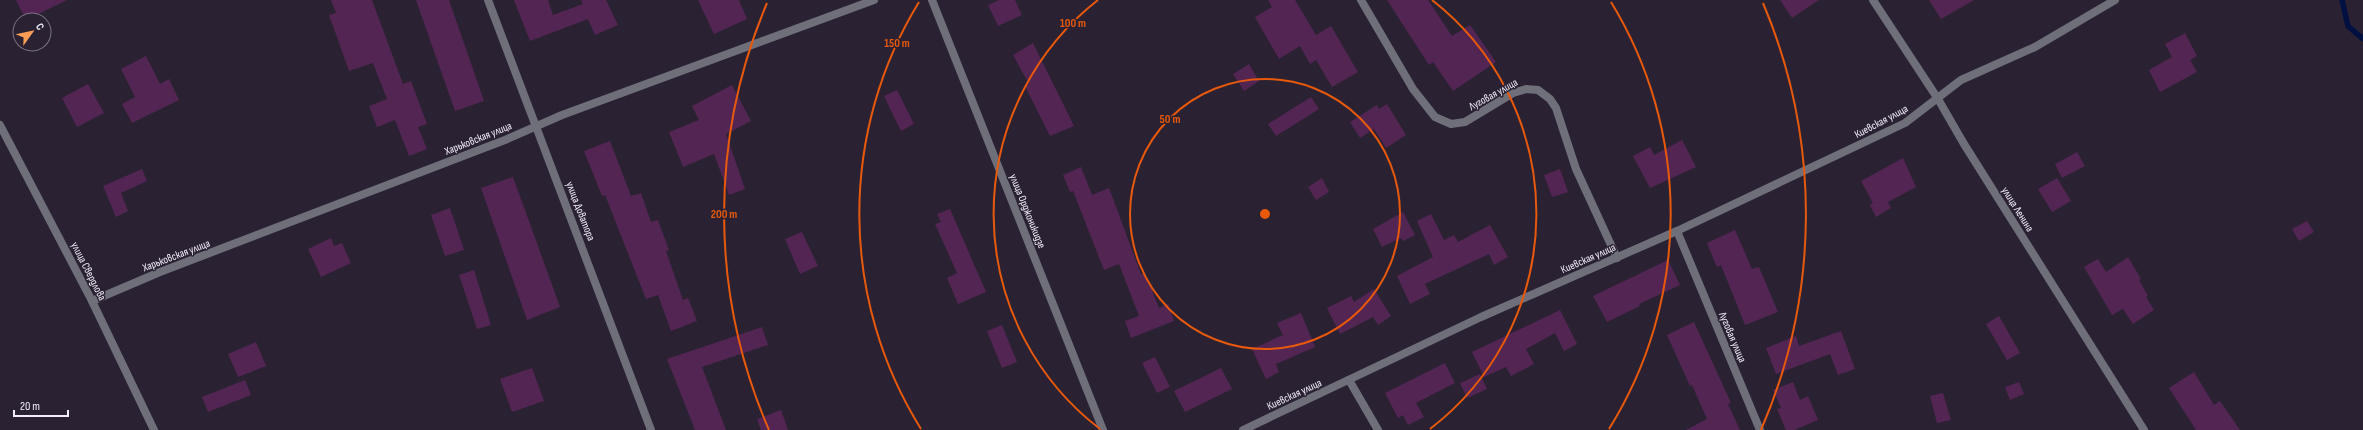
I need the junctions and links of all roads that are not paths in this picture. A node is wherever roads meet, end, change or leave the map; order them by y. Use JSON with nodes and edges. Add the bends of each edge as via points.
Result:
{"nodes":[{"id":1,"x":488,"y":0,"type":"edge"},
{"id":2,"x":874,"y":0,"type":"edge"},
{"id":3,"x":932,"y":0,"type":"edge"},
{"id":4,"x":1361,"y":0,"type":"edge"},
{"id":5,"x":1873,"y":0,"type":"edge"},
{"id":6,"x":2115,"y":0,"type":"edge"},
{"id":7,"x":1938,"y":99,"type":"junction"},
{"id":8,"x":0,"y":125,"type":"edge"},
{"id":9,"x":537,"y":125,"type":"junction"},
{"id":10,"x":1677,"y":231,"type":"junction"},
{"id":11,"x":1617,"y":258,"type":"junction"},
{"id":12,"x":92,"y":301,"type":"junction"},
{"id":13,"x":1349,"y":380,"type":"junction"},
{"id":14,"x":154,"y":430,"type":"edge"},
{"id":15,"x":651,"y":430,"type":"edge"},
{"id":16,"x":1104,"y":430,"type":"edge"},
{"id":17,"x":1243,"y":430,"type":"edge"},
{"id":18,"x":1378,"y":430,"type":"edge"},
{"id":19,"x":1760,"y":430,"type":"edge"},
{"id":20,"x":2144,"y":430,"type":"edge"}],
"edges":[{"from":1,"to":9,"type":"street","name":"улица Доватора"},
{"from":2,"to":9,"type":"street","name":"Харьковская улица","via":[[725,53]]},
{"from":3,"to":16,"type":"street","name":"улица Орджоникидзе"},
{"from":4,"to":11,"type":"street","name":"Луговая улица","via":[[1413,89],[1435,117],[1451,124],[1465,122],[1521,90],[1533,89],[1544,93],[1556,108],[1576,170]]},
{"from":5,"to":7,"type":"street","name":"улица Ленина"},
{"from":6,"to":7,"type":"street","name":"Киевская улица","via":[[2035,47],[1961,80]]},
{"from":7,"to":10,"type":"street","name":"Киевская улица","via":[[1905,123]]},
{"from":7,"to":20,"type":"street","name":"улица Ленина"},
{"from":8,"to":12,"type":"street","name":"улица Свердлова"},
{"from":9,"to":12,"type":"street","name":"Харьковская улица","via":[[505,140],[160,272]]},
{"from":9,"to":15,"type":"street","name":"улица Доватора"},
{"from":10,"to":11,"type":"street","name":"Киевская улица"},
{"from":10,"to":19,"type":"street","name":"Луговая улица"},
{"from":11,"to":13,"type":"street","name":"Киевская улица","via":[[1481,317]]},
{"from":12,"to":14,"type":"street","name":"улица Свердлова"},
{"from":13,"to":17,"type":"street","name":"Киевская улица"},
{"from":13,"to":18,"type":"street"}]}
